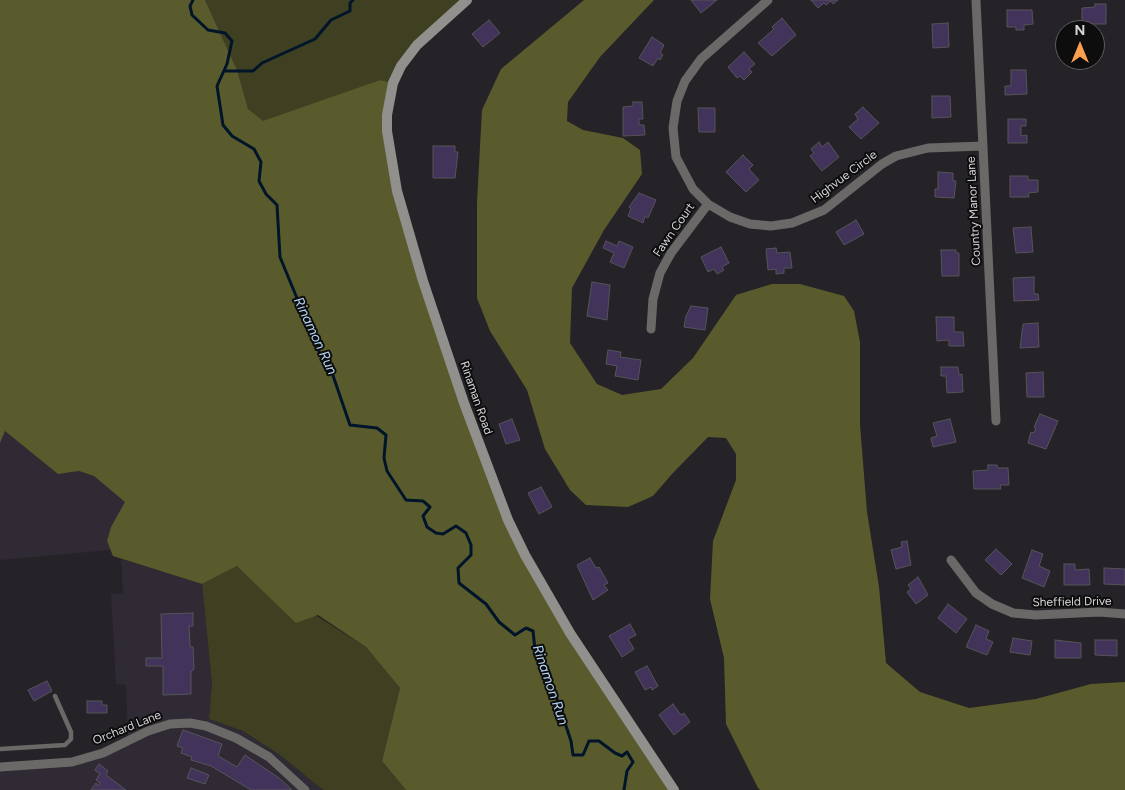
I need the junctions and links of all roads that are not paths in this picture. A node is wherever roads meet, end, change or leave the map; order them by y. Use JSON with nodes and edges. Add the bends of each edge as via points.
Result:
{"nodes":[{"id":1,"x":467,"y":0,"type":"edge"},
{"id":2,"x":768,"y":0,"type":"edge"},
{"id":3,"x":976,"y":0,"type":"edge"},
{"id":4,"x":983,"y":146,"type":"junction"},
{"id":5,"x":708,"y":204,"type":"junction"},
{"id":6,"x":651,"y":329,"type":"dead end"},
{"id":7,"x":996,"y":421,"type":"dead end"},
{"id":8,"x":951,"y":560,"type":"dead end"},
{"id":9,"x":1125,"y":614,"type":"edge"},
{"id":10,"x":55,"y":696,"type":"dead end"},
{"id":11,"x":0,"y":749,"type":"edge"},
{"id":12,"x":0,"y":768,"type":"edge"},
{"id":13,"x":305,"y":790,"type":"edge"},
{"id":14,"x":674,"y":790,"type":"edge"}],
"edges":[{"from":1,"to":14,"type":"street","name":"Rinaman Road","via":[[417,45],[393,82],[387,131],[397,191],[464,403],[508,520],[570,633]]},
{"from":2,"to":5,"type":"street","name":"Highvue Circle","via":[[700,59],[685,81],[677,101],[673,128],[676,157],[693,188]]},
{"from":3,"to":4,"type":"street","name":"Country Manor Lane"},
{"from":4,"to":5,"type":"street","name":"Highvue Circle","via":[[928,148],[896,156],[824,210],[792,223],[750,224]]},
{"from":4,"to":7,"type":"street","name":"Country Manor Lane"},
{"from":5,"to":6,"type":"street","name":"Fawn Court","via":[[660,274],[653,299]]},
{"from":8,"to":9,"type":"street","name":"Sheffield Drive","via":[[976,593],[1013,613]]},
{"from":10,"to":11,"type":"lane","via":[[71,732],[71,740],[65,745]]},
{"from":12,"to":13,"type":"street","name":"Orchard Lane","via":[[72,762],[103,753],[148,731],[170,724],[190,723],[236,738],[269,758]]}]}
